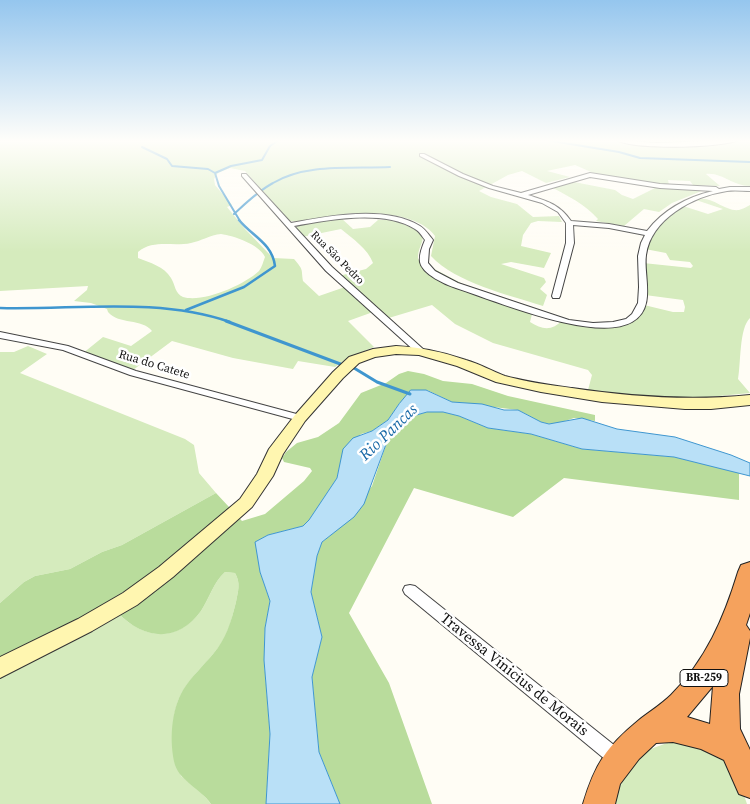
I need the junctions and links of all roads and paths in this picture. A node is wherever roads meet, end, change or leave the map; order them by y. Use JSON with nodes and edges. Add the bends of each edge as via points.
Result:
{"nodes":[{"id":1,"x":246,"y":178,"type":"edge"},
{"id":2,"x":468,"y":178,"type":"edge"},
{"id":3,"x":581,"y":178,"type":"edge"},
{"id":4,"x":606,"y":178,"type":"edge"},
{"id":5,"x":750,"y":189,"type":"edge"},
{"id":6,"x":724,"y":190,"type":"junction"},
{"id":7,"x":521,"y":195,"type":"junction"},
{"id":8,"x":569,"y":223,"type":"junction"},
{"id":9,"x":289,"y":225,"type":"junction"},
{"id":10,"x":650,"y":234,"type":"junction"},
{"id":11,"x":556,"y":296,"type":"dead end"},
{"id":12,"x":0,"y":335,"type":"edge"},
{"id":13,"x":420,"y":351,"type":"junction"},
{"id":14,"x":749,"y":399,"type":"edge"},
{"id":15,"x":300,"y":418,"type":"junction"},
{"id":16,"x":750,"y":572,"type":"edge"},
{"id":17,"x":410,"y":590,"type":"dead end"},
{"id":18,"x":739,"y":612,"type":"junction"},
{"id":19,"x":0,"y":668,"type":"edge"},
{"id":20,"x":649,"y":730,"type":"junction"},
{"id":21,"x":741,"y":750,"type":"edge"},
{"id":22,"x":619,"y":759,"type":"junction"},
{"id":23,"x":750,"y":783,"type":"edge"},
{"id":24,"x":599,"y":804,"type":"edge"}],
"edges":[{"from":1,"to":9,"type":"street","name":"Rua São Pedro"},
{"from":2,"to":7,"type":"street"},
{"from":3,"to":7,"type":"street"},
{"from":4,"to":6,"type":"street","via":[[660,186]]},
{"from":5,"to":6,"type":"street"},
{"from":6,"to":10,"type":"street","via":[[681,205],[663,218]]},
{"from":7,"to":8,"type":"street","via":[[560,211]]},
{"from":8,"to":10,"type":"street"},
{"from":8,"to":11,"type":"street","via":[[570,243]]},
{"from":9,"to":10,"type":"street","via":[[350,216],[405,221],[425,233],[429,240],[424,264],[432,272],[455,285],[587,326],[625,322],[639,310],[642,254]]},
{"from":9,"to":13,"type":"street","name":"Rua São Pedro","via":[[329,269]]},
{"from":12,"to":15,"type":"street","name":"Rua do Catete","via":[[65,348],[142,375]]},
{"from":13,"to":14,"type":"street","via":[[541,388],[645,402],[711,404]]},
{"from":13,"to":15,"type":"street","via":[[373,353],[354,360]]},
{"from":15,"to":19,"type":"street","via":[[246,502],[166,572],[130,599]]},
{"from":16,"to":18,"type":"highway","number":"BR-259"},
{"from":17,"to":22,"type":"street","name":"Travessa Vinicius de Morais"},
{"from":18,"to":20,"type":"highway","number":"BR-259","via":[[710,671],[683,702]]},
{"from":18,"to":21,"type":"highway","number":"BR-259","via":[[725,694],[725,730]]},
{"from":20,"to":21,"type":"highway","via":[[673,728]]},
{"from":20,"to":22,"type":"highway","number":"BR-259"},
{"from":21,"to":23,"type":"highway","number":"BR-259"},
{"from":22,"to":24,"type":"highway","number":"BR-259","via":[[606,780]]}]}
